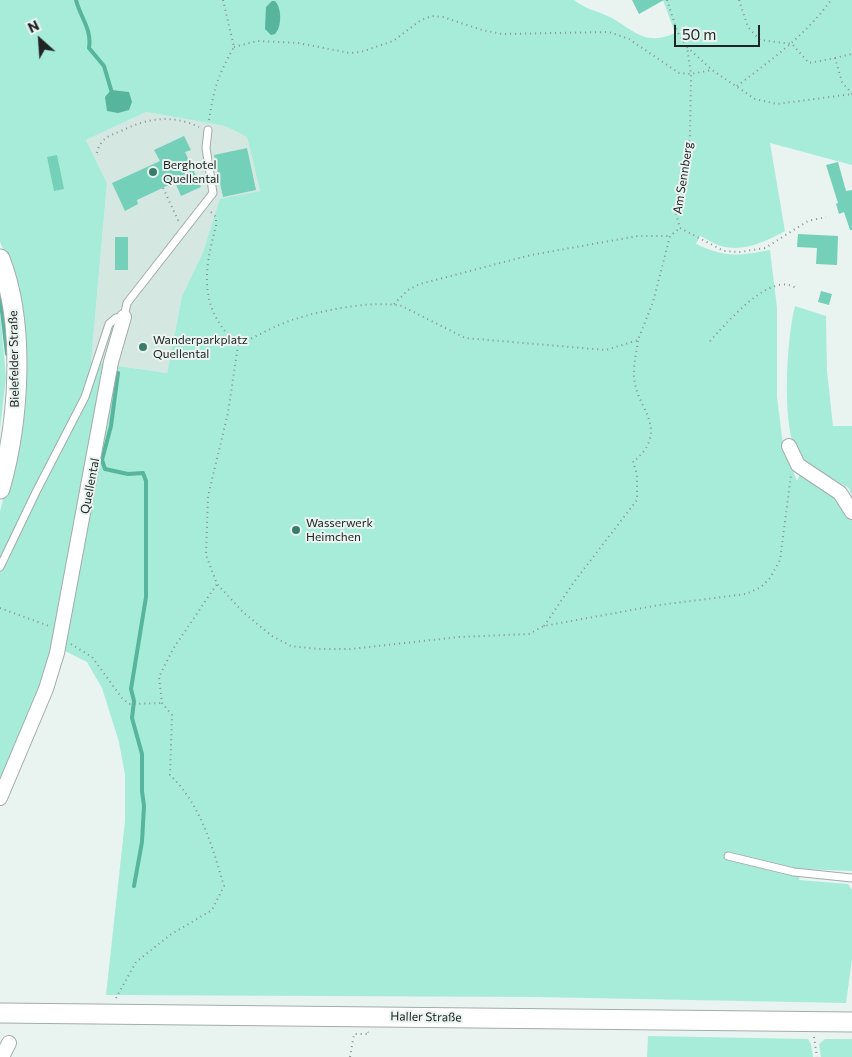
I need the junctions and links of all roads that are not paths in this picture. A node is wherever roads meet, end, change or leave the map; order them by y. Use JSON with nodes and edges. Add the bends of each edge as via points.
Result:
{"nodes":[{"id":1,"x":208,"y":130,"type":"road end"},
{"id":2,"x":0,"y":259,"type":"edge"},
{"id":3,"x":124,"y":317,"type":"junction"},
{"id":4,"x":789,"y":446,"type":"dead end"},
{"id":5,"x":0,"y":489,"type":"edge"},
{"id":6,"x":852,"y":512,"type":"edge"},
{"id":7,"x":0,"y":567,"type":"edge"},
{"id":8,"x":0,"y":798,"type":"edge"},
{"id":9,"x":728,"y":856,"type":"dead end"},
{"id":10,"x":852,"y":878,"type":"edge"},
{"id":11,"x":0,"y":1013,"type":"edge"},
{"id":12,"x":852,"y":1022,"type":"edge"},
{"id":13,"x":9,"y":1043,"type":"dead end"},
{"id":14,"x":2,"y":1057,"type":"edge"}],
"edges":[{"from":1,"to":3,"type":"lane","name":"Quellental","via":[[206,148],[213,193],[127,303]]},
{"from":2,"to":5,"type":"main road","name":"Bielefelder Straße","via":[[14,313],[16,377],[15,414]]},
{"from":3,"to":7,"type":"lane","via":[[109,324],[85,397]]},
{"from":3,"to":8,"type":"street","name":"Quellental","via":[[111,362],[61,637],[46,689]]},
{"from":4,"to":6,"type":"street","via":[[798,465],[840,493]]},
{"from":9,"to":10,"type":"lane","via":[[794,872]]},
{"from":11,"to":12,"type":"main road","name":"Haller Straße"},
{"from":13,"to":14,"type":"street"}]}
